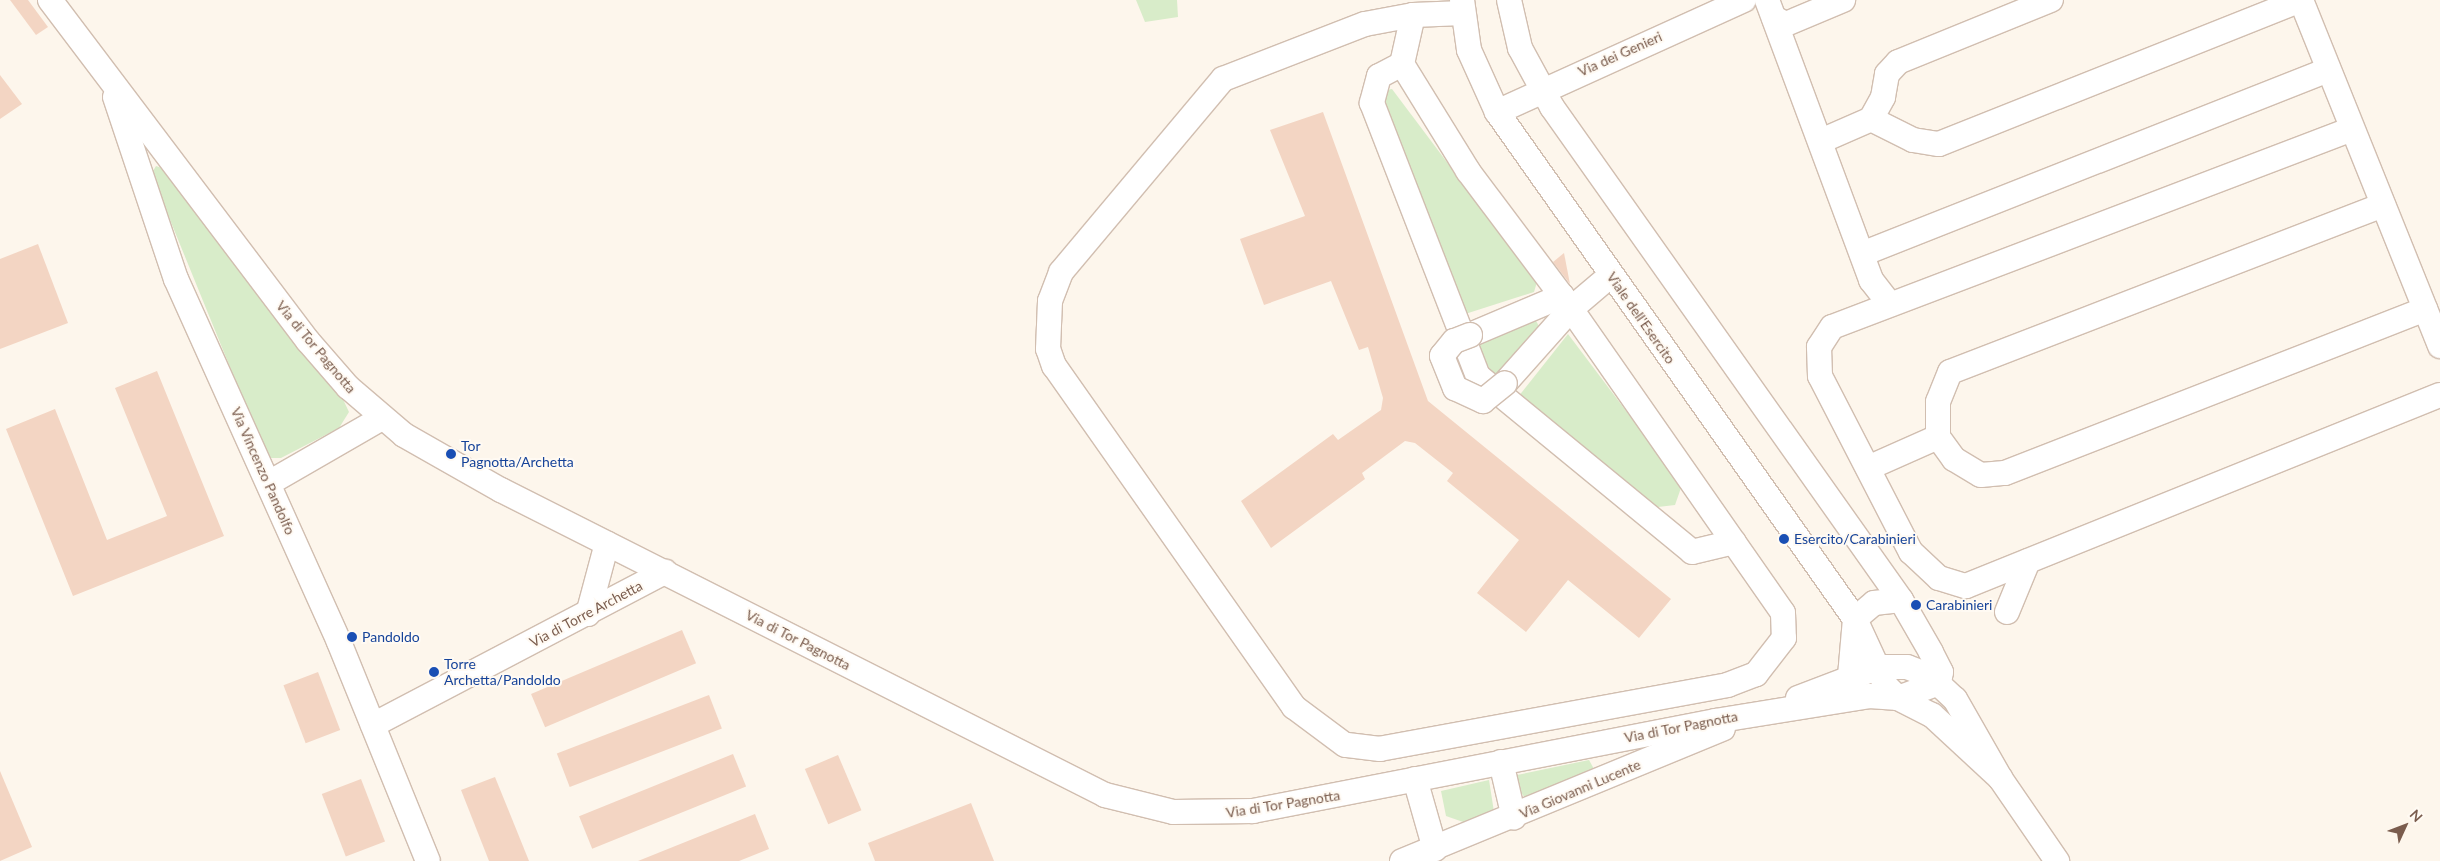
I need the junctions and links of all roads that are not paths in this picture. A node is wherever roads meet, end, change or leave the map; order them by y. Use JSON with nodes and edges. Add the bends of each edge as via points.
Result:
{"nodes":[{"id":1,"x":50,"y":0,"type":"edge"},
{"id":2,"x":1509,"y":0,"type":"edge"},
{"id":3,"x":1744,"y":0,"type":"edge"},
{"id":4,"x":1843,"y":0,"type":"edge"},
{"id":5,"x":2051,"y":0,"type":"edge"},
{"id":6,"x":2301,"y":0,"type":"edge"},
{"id":7,"x":1462,"y":7,"type":"edge"},
{"id":8,"x":1770,"y":9,"type":"edge"},
{"id":9,"x":1413,"y":16,"type":"junction"},
{"id":10,"x":1402,"y":64,"type":"junction"},
{"id":11,"x":2328,"y":70,"type":"junction"},
{"id":12,"x":108,"y":77,"type":"junction"},
{"id":13,"x":1542,"y":89,"type":"junction"},
{"id":14,"x":1497,"y":112,"type":"junction"},
{"id":15,"x":1871,"y":119,"type":"junction"},
{"id":16,"x":2352,"y":129,"type":"junction"},
{"id":17,"x":1821,"y":141,"type":"junction"},
{"id":18,"x":2382,"y":205,"type":"junction"},
{"id":19,"x":1862,"y":254,"type":"junction"},
{"id":20,"x":1612,"y":275,"type":"junction"},
{"id":21,"x":1567,"y":303,"type":"junction"},
{"id":22,"x":1889,"y":303,"type":"junction"},
{"id":23,"x":2425,"y":309,"type":"junction"},
{"id":24,"x":2440,"y":346,"type":"edge"},
{"id":25,"x":2440,"y":395,"type":"edge"},
{"id":26,"x":382,"y":418,"type":"junction"},
{"id":27,"x":1938,"y":437,"type":"junction"},
{"id":28,"x":1868,"y":468,"type":"junction"},
{"id":29,"x":269,"y":483,"type":"junction"},
{"id":30,"x":1734,"y":542,"type":"junction"},
{"id":31,"x":607,"y":543,"type":"junction"},
{"id":32,"x":2028,"y":561,"type":"junction"},
{"id":33,"x":665,"y":572,"type":"junction"},
{"id":34,"x":1901,"y":600,"type":"junction"},
{"id":35,"x":2007,"y":612,"type":"dead end"},
{"id":36,"x":588,"y":614,"type":"junction"},
{"id":37,"x":1855,"y":619,"type":"junction"},
{"id":38,"x":1879,"y":667,"type":"junction"},
{"id":39,"x":1850,"y":676,"type":"junction"},
{"id":40,"x":1940,"y":683,"type":"junction"},
{"id":41,"x":1898,"y":698,"type":"junction"},
{"id":42,"x":1757,"y":713,"type":"junction"},
{"id":43,"x":374,"y":725,"type":"junction"},
{"id":44,"x":1501,"y":762,"type":"junction"},
{"id":45,"x":2000,"y":778,"type":"junction"},
{"id":46,"x":1416,"y":779,"type":"junction"},
{"id":47,"x":1514,"y":818,"type":"junction"},
{"id":48,"x":1435,"y":848,"type":"junction"},
{"id":49,"x":428,"y":861,"type":"edge"},
{"id":50,"x":1402,"y":861,"type":"edge"},
{"id":51,"x":2057,"y":861,"type":"edge"}],
"edges":[{"from":1,"to":12,"type":"street","name":"Via di Tor Pagnotta"},
{"from":2,"to":13,"type":"street","via":[[1520,48]]},
{"from":3,"to":13,"type":"street","name":"Via dei Genieri"},
{"from":4,"to":8,"type":"street","via":[[1786,24]]},
{"from":5,"to":15,"type":"street","via":[[1898,62],[1887,74],[1883,98]]},
{"from":6,"to":11,"type":"street"},
{"from":6,"to":15,"type":"street","via":[[1939,144],[1913,140]]},
{"from":7,"to":9,"type":"street"},
{"from":7,"to":14,"type":"street","name":"Viale dell'Esercito","via":[[1472,58]]},
{"from":8,"to":17,"type":"street"},
{"from":9,"to":10,"type":"street"},
{"from":9,"to":30,"type":"street","via":[[1365,24],[1223,79],[1209,90],[1061,272],[1050,302],[1047,330],[1054,366],[1294,707],[1345,745],[1380,749],[1728,685],[1756,674],[1784,638],[1782,613]]},
{"from":10,"to":21,"type":"street","via":[[1468,171]]},
{"from":10,"to":30,"type":"street","via":[[1379,76],[1372,103],[1478,376],[1692,552]]},
{"from":11,"to":16,"type":"street"},
{"from":11,"to":19,"type":"street"},
{"from":12,"to":26,"type":"street","name":"Via di Tor Pagnotta","via":[[308,341]]},
{"from":12,"to":29,"type":"street","name":"Via Vincenzo Pandolfo","via":[[176,279]]},
{"from":13,"to":14,"type":"street","name":"Via dei Genieri"},
{"from":13,"to":34,"type":"street"},
{"from":14,"to":20,"type":"street","name":"Viale dell'Esercito"},
{"from":15,"to":17,"type":"street"},
{"from":16,"to":18,"type":"street"},
{"from":16,"to":22,"type":"street"},
{"from":17,"to":19,"type":"street"},
{"from":18,"to":23,"type":"street"},
{"from":18,"to":27,"type":"street","via":[[1950,372],[1938,402]]},
{"from":19,"to":22,"type":"street","via":[[1875,288]]},
{"from":20,"to":21,"type":"street"},
{"from":20,"to":37,"type":"street","name":"Viale dell'Esercito"},
{"from":21,"to":21,"type":"street","bridge":true,"via":[[1505,383],[1483,401],[1455,388],[1442,356],[1454,342]]},
{"from":21,"to":30,"type":"street"},
{"from":22,"to":28,"type":"street","via":[[1832,328],[1818,347],[1820,376]]},
{"from":23,"to":24,"type":"street"},
{"from":23,"to":27,"type":"street","via":[[2005,473],[1981,475],[1954,458]]},
{"from":25,"to":32,"type":"street"},
{"from":26,"to":29,"type":"street"},
{"from":26,"to":31,"type":"street","name":"Via di Tor Pagnotta","via":[[430,451]]},
{"from":27,"to":28,"type":"street"},
{"from":28,"to":32,"type":"street","via":[[1911,552],[1939,578],[1966,586]]},
{"from":29,"to":43,"type":"street","name":"Via Vincenzo Pandolfo"},
{"from":31,"to":33,"type":"street","name":"Via di Tor Pagnotta"},
{"from":31,"to":36,"type":"street"},
{"from":32,"to":35,"type":"street"},
{"from":33,"to":36,"type":"street","name":"Via di Torre Archetta"},
{"from":33,"to":46,"type":"street","name":"Via di Tor Pagnotta","via":[[1060,774],[1141,807],[1236,813]]},
{"from":34,"to":37,"type":"street","via":[[1874,603]]},
{"from":34,"to":40,"type":"street","via":[[1931,652],[1940,672]]},
{"from":36,"to":43,"type":"street","name":"Via di Torre Archetta"},
{"from":37,"to":38,"type":"street","name":"Viale dell'Esercito"},
{"from":37,"to":39,"type":"street"},
{"from":38,"to":39,"type":"street","name":"Via di Tor Pagnotta"},
{"from":38,"to":40,"type":"street","name":"Via di Tor Pagnotta","via":[[1910,668]]},
{"from":38,"to":41,"type":"street","name":"Viale dell'Esercito","via":[[1886,686]]},
{"from":39,"to":42,"type":"street","name":"Via di Tor Pagnotta"},
{"from":40,"to":41,"type":"street"},
{"from":40,"to":45,"type":"street","name":"Via di Tor Pagnotta","via":[[1961,707]]},
{"from":41,"to":42,"type":"street","name":"Via di Tor Pagnotta","via":[[1863,697]]},
{"from":41,"to":45,"type":"street","name":"Via di Tor Pagnotta","via":[[1941,721]]},
{"from":42,"to":44,"type":"street","name":"Via di Tor Pagnotta"},
{"from":42,"to":47,"type":"street","name":"Via Giovanni Lucente"},
{"from":43,"to":49,"type":"street","name":"Via Vincenzo Pandolfo"},
{"from":44,"to":46,"type":"street","name":"Via di Tor Pagnotta"},
{"from":44,"to":47,"type":"street"},
{"from":45,"to":51,"type":"street","name":"Via di Tor Pagnotta"},
{"from":46,"to":48,"type":"street"},
{"from":47,"to":48,"type":"street","name":"Via Giovanni Lucente"},
{"from":48,"to":50,"type":"street","name":"Via Giovanni Lucente"}]}
